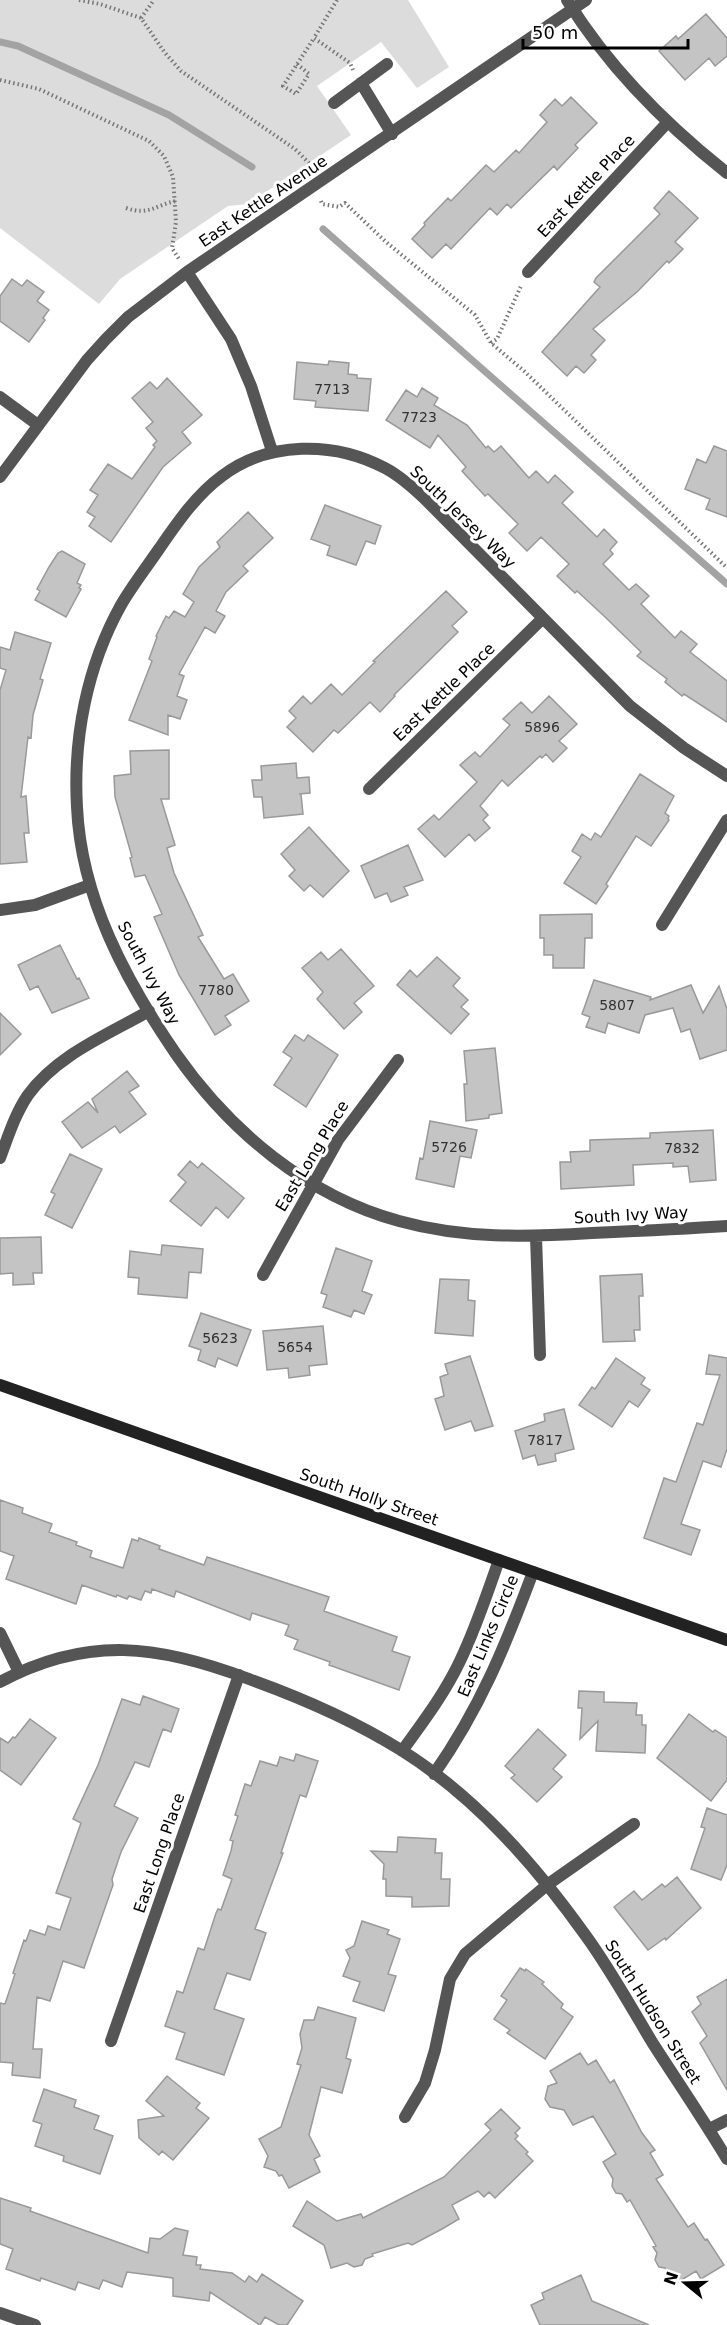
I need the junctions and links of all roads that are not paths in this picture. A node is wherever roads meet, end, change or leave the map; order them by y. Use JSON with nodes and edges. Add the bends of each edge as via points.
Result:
{"nodes":[{"id":1,"x":586,"y":0,"type":"edge"},
{"id":2,"x":570,"y":5,"type":"edge"},
{"id":3,"x":387,"y":64,"type":"dead end"},
{"id":4,"x":361,"y":83,"type":"junction"},
{"id":5,"x":334,"y":103,"type":"dead end"},
{"id":6,"x":668,"y":123,"type":"junction"},
{"id":7,"x":392,"y":134,"type":"junction"},
{"id":8,"x":727,"y":173,"type":"edge"},
{"id":9,"x":187,"y":272,"type":"junction"},
{"id":10,"x":528,"y":272,"type":"road end"},
{"id":11,"x":0,"y":397,"type":"edge"},
{"id":12,"x":38,"y":425,"type":"junction"},
{"id":13,"x":272,"y":451,"type":"junction"},
{"id":14,"x":0,"y":477,"type":"edge"},
{"id":15,"x":542,"y":619,"type":"junction"},
{"id":16,"x":727,"y":776,"type":"edge"},
{"id":17,"x":369,"y":789,"type":"dead end"},
{"id":18,"x":727,"y":820,"type":"edge"},
{"id":19,"x":90,"y":885,"type":"junction"},
{"id":20,"x":0,"y":910,"type":"edge"},
{"id":21,"x":662,"y":925,"type":"dead end"},
{"id":22,"x":149,"y":1011,"type":"junction"},
{"id":23,"x":398,"y":1060,"type":"dead end"},
{"id":24,"x":0,"y":1158,"type":"edge"},
{"id":25,"x":314,"y":1184,"type":"junction"},
{"id":26,"x":727,"y":1226,"type":"edge"},
{"id":27,"x":536,"y":1236,"type":"junction"},
{"id":28,"x":263,"y":1275,"type":"dead end"},
{"id":29,"x":540,"y":1355,"type":"dead end"},
{"id":30,"x":0,"y":1385,"type":"edge"},
{"id":31,"x":499,"y":1560,"type":"junction"},
{"id":32,"x":532,"y":1572,"type":"junction"},
{"id":33,"x":0,"y":1633,"type":"edge"},
{"id":34,"x":727,"y":1640,"type":"edge"},
{"id":35,"x":19,"y":1672,"type":"junction"},
{"id":36,"x":239,"y":1675,"type":"junction"},
{"id":37,"x":0,"y":1682,"type":"edge"},
{"id":38,"x":402,"y":1751,"type":"junction"},
{"id":39,"x":434,"y":1774,"type":"junction"},
{"id":40,"x":634,"y":1824,"type":"dead end"},
{"id":41,"x":547,"y":1885,"type":"junction"},
{"id":42,"x":111,"y":2042,"type":"dead end"},
{"id":43,"x":405,"y":2117,"type":"dead end"},
{"id":44,"x":727,"y":2120,"type":"edge"},
{"id":45,"x":709,"y":2129,"type":"junction"},
{"id":46,"x":727,"y":2159,"type":"edge"},
{"id":47,"x":0,"y":2313,"type":"edge"},
{"id":48,"x":35,"y":2325,"type":"edge"}],
"edges":[{"from":1,"to":2,"type":"street","name":"East Kettle Avenue"},
{"from":2,"to":6,"type":"street","via":[[612,64]]},
{"from":2,"to":7,"type":"street","name":"East Kettle Avenue"},
{"from":3,"to":4,"type":"street"},
{"from":4,"to":5,"type":"street"},
{"from":4,"to":7,"type":"street"},
{"from":6,"to":8,"type":"street"},
{"from":6,"to":10,"type":"street","name":"East Kettle Place"},
{"from":7,"to":9,"type":"street","name":"East Kettle Avenue"},
{"from":9,"to":12,"type":"street","name":"East Kettle Avenue","via":[[106,339]]},
{"from":9,"to":13,"type":"street","via":[[231,339]]},
{"from":11,"to":12,"type":"street"},
{"from":12,"to":14,"type":"street","name":"East Kettle Avenue"},
{"from":13,"to":15,"type":"street","name":"South Jersey Way","via":[[300,448],[345,454],[365,459],[398,476]]},
{"from":13,"to":19,"type":"street","name":"South Ivy Way","via":[[245,461],[204,492],[138,579],[109,628],[89,685],[78,746],[77,811]]},
{"from":15,"to":16,"type":"street","name":"South Jersey Way","via":[[630,706]]},
{"from":15,"to":17,"type":"street","name":"East Kettle Place"},
{"from":18,"to":21,"type":"street"},
{"from":19,"to":20,"type":"street","via":[[35,905]]},
{"from":19,"to":22,"type":"street","name":"South Ivy Way","via":[[114,948]]},
{"from":22,"to":24,"type":"street","via":[[64,1060],[42,1079],[27,1096]]},
{"from":22,"to":25,"type":"street","name":"South Ivy Way","via":[[196,1082],[219,1108],[260,1148]]},
{"from":23,"to":25,"type":"street","name":"East Long Place","via":[[338,1140]]},
{"from":25,"to":27,"type":"street","name":"South Ivy Way","via":[[369,1212],[424,1227],[479,1236]]},
{"from":25,"to":28,"type":"street","name":"East Long Place"},
{"from":26,"to":27,"type":"street","name":"South Ivy Way"},
{"from":27,"to":29,"type":"street"},
{"from":30,"to":31,"type":"main road","name":"South Holly Street"},
{"from":31,"to":32,"type":"main road","name":"South Holly Street"},
{"from":31,"to":38,"type":"street","name":"East Links Circle","via":[[460,1662]]},
{"from":32,"to":34,"type":"main road","name":"South Holly Street"},
{"from":32,"to":39,"type":"street","name":"East Links Circle","via":[[479,1702]]},
{"from":33,"to":35,"type":"street"},
{"from":35,"to":36,"type":"street","name":"South Hudson Street","via":[[45,1661],[121,1649],[171,1654]]},
{"from":35,"to":37,"type":"street"},
{"from":36,"to":38,"type":"street","name":"South Hudson Street","via":[[323,1708]]},
{"from":36,"to":42,"type":"street","name":"East Long Place"},
{"from":38,"to":39,"type":"street","name":"South Hudson Street"},
{"from":39,"to":41,"type":"street","name":"South Hudson Street","via":[[495,1826]]},
{"from":40,"to":41,"type":"street"},
{"from":41,"to":43,"type":"street","via":[[465,1954],[457,1966],[450,1979],[425,2083]]},
{"from":41,"to":45,"type":"street","name":"South Hudson Street","via":[[588,1938]]},
{"from":44,"to":45,"type":"street"},
{"from":45,"to":46,"type":"street","name":"South Hudson Street"},
{"from":47,"to":48,"type":"street"}]}
